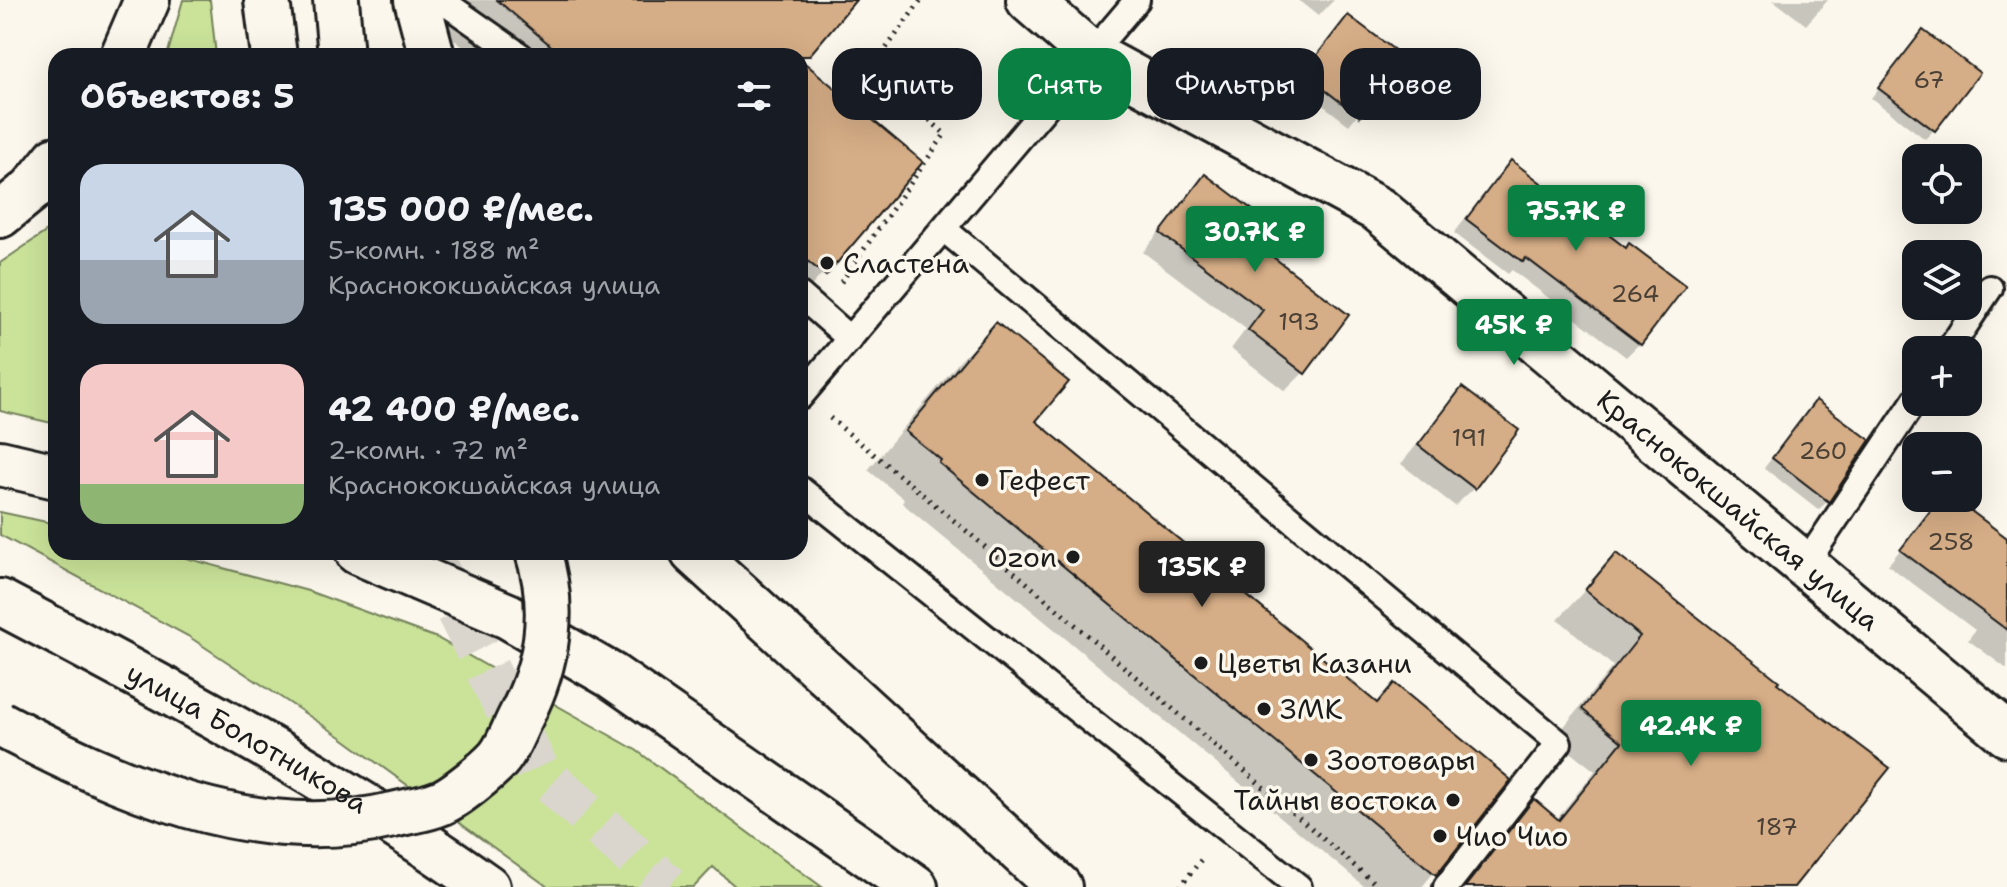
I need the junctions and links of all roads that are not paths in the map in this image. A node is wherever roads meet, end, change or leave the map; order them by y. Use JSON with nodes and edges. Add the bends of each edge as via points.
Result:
{"nodes":[{"id":1,"x":147,"y":0,"type":"edge"},
{"id":2,"x":267,"y":0,"type":"edge"},
{"id":3,"x":336,"y":0,"type":"edge"},
{"id":4,"x":417,"y":0,"type":"edge"},
{"id":5,"x":441,"y":0,"type":"edge"},
{"id":6,"x":1029,"y":0,"type":"edge"},
{"id":7,"x":1137,"y":0,"type":"edge"},
{"id":8,"x":126,"y":48,"type":"edge"},
{"id":9,"x":273,"y":48,"type":"edge"},
{"id":10,"x":340,"y":48,"type":"edge"},
{"id":11,"x":430,"y":48,"type":"edge"},
{"id":12,"x":510,"y":48,"type":"edge"},
{"id":13,"x":1084,"y":48,"type":"edge"},
{"id":14,"x":1098,"y":48,"type":"edge"},
{"id":15,"x":1131,"y":76,"type":"edge"},
{"id":16,"x":1037,"y":120,"type":"edge"},
{"id":17,"x":48,"y":169,"type":"edge"},
{"id":18,"x":0,"y":215,"type":"edge"},
{"id":19,"x":945,"y":230,"type":"junction"},
{"id":20,"x":1990,"y":288,"type":"dead end"},
{"id":21,"x":808,"y":302,"type":"edge"},
{"id":22,"x":1958,"y":336,"type":"edge"},
{"id":23,"x":850,"y":339,"type":"junction"},
{"id":24,"x":808,"y":388,"type":"edge"},
{"id":25,"x":1905,"y":416,"type":"edge"},
{"id":26,"x":0,"y":463,"type":"edge"},
{"id":27,"x":48,"y":474,"type":"edge"},
{"id":28,"x":808,"y":495,"type":"edge"},
{"id":29,"x":377,"y":560,"type":"edge"},
{"id":30,"x":541,"y":560,"type":"edge"},
{"id":31,"x":702,"y":560,"type":"edge"},
{"id":32,"x":1805,"y":565,"type":"junction"},
{"id":33,"x":0,"y":602,"type":"edge"},
{"id":34,"x":0,"y":724,"type":"edge"},
{"id":35,"x":2007,"y":734,"type":"edge"},
{"id":36,"x":487,"y":887,"type":"edge"},
{"id":37,"x":915,"y":887,"type":"edge"},
{"id":38,"x":1059,"y":887,"type":"edge"},
{"id":39,"x":1299,"y":887,"type":"edge"},
{"id":40,"x":1446,"y":887,"type":"edge"}],
"edges":[{"from":1,"to":8,"type":"main road"},
{"from":2,"to":9,"type":"main road"},
{"from":3,"to":10,"type":"main road"},
{"from":4,"to":11,"type":"main road"},
{"from":5,"to":12,"type":"lane"},
{"from":6,"to":13,"type":"main road","name":"Краснококшайская улица"},
{"from":7,"to":14,"type":"lane"},
{"from":15,"to":32,"type":"main road","name":"Краснококшайская улица","via":[[1379,210]]},
{"from":16,"to":19,"type":"lane"},
{"from":17,"to":18,"type":"main road"},
{"from":19,"to":23,"type":"lane"},
{"from":19,"to":40,"type":"lane","via":[[1559,743]]},
{"from":20,"to":22,"type":"lane"},
{"from":21,"to":23,"type":"lane"},
{"from":23,"to":24,"type":"lane"},
{"from":25,"to":32,"type":"lane"},
{"from":26,"to":27,"type":"main road"},
{"from":28,"to":39,"type":"lane"},
{"from":29,"to":37,"type":"main road","via":[[508,616],[612,676]]},
{"from":30,"to":34,"type":"main road","bridge":true,"via":[[549,627],[539,681],[499,758],[443,802],[356,824],[265,824],[164,799]]},
{"from":31,"to":38,"type":"main road"},
{"from":32,"to":35,"type":"main road","name":"Краснококшайская улица"},
{"from":33,"to":36,"type":"main road","name":"улица Болотникова","via":[[188,700]]}]}
